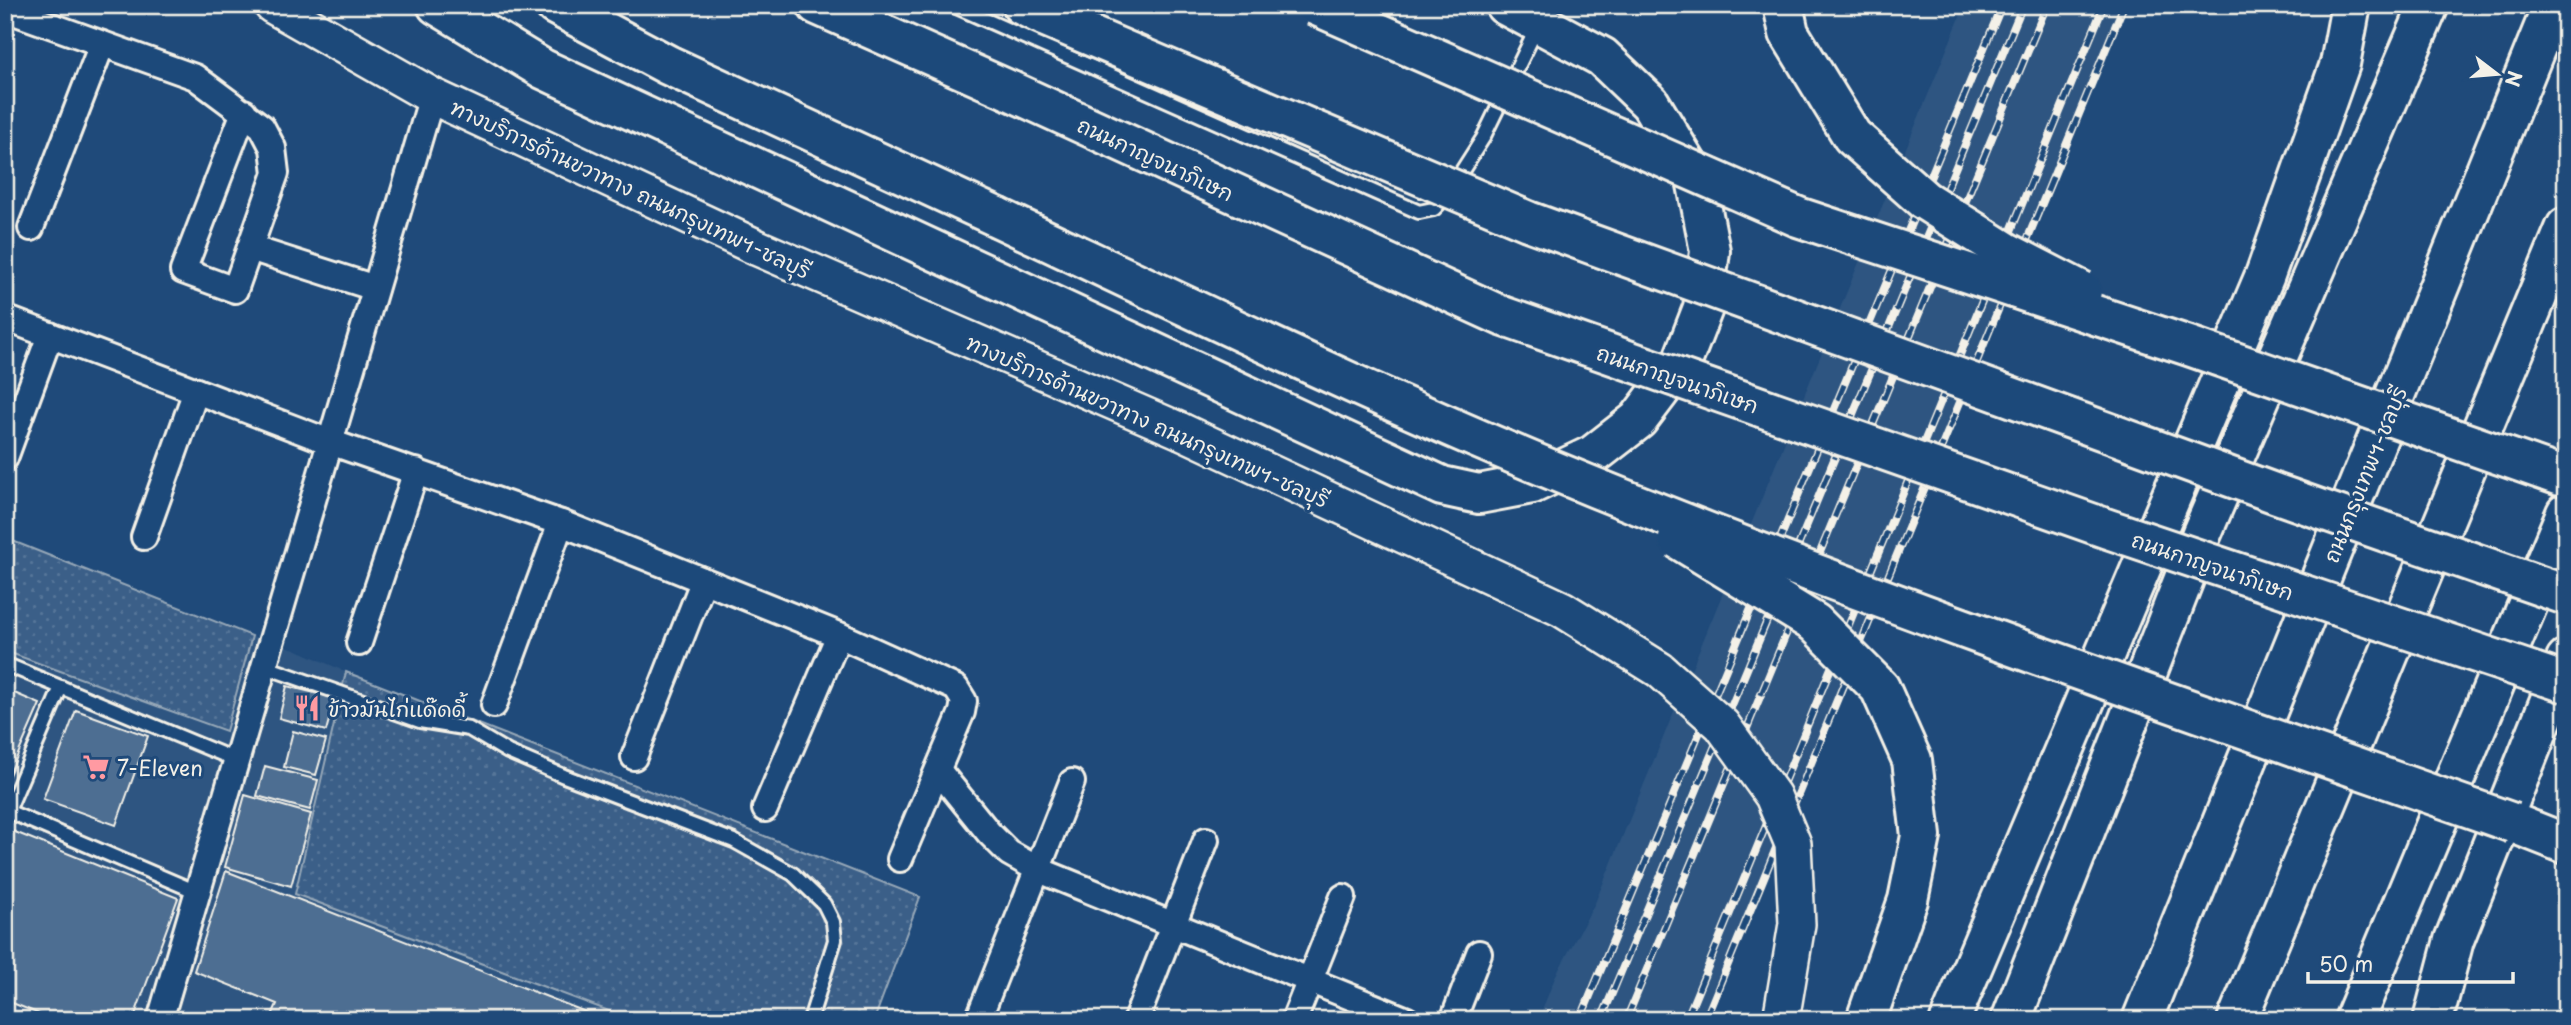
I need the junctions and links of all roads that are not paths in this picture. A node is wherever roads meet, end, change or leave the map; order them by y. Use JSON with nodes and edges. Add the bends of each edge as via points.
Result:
{"nodes":[{"id":1,"x":272,"y":5,"type":"edge"},
{"id":2,"x":437,"y":5,"type":"edge"},
{"id":3,"x":555,"y":5,"type":"edge"},
{"id":4,"x":817,"y":5,"type":"edge"},
{"id":5,"x":953,"y":5,"type":"edge"},
{"id":6,"x":1022,"y":5,"type":"edge"},
{"id":7,"x":1315,"y":5,"type":"edge"},
{"id":8,"x":1783,"y":5,"type":"edge"},
{"id":9,"x":2351,"y":5,"type":"edge"},
{"id":10,"x":2429,"y":5,"type":"edge"},
{"id":11,"x":2553,"y":5,"type":"edge"},
{"id":12,"x":5,"y":9,"type":"edge"},
{"id":13,"x":1530,"y":11,"type":"edge"},
{"id":14,"x":102,"y":44,"type":"junction"},
{"id":15,"x":432,"y":96,"type":"junction"},
{"id":16,"x":244,"y":112,"type":"junction"},
{"id":17,"x":2566,"y":227,"type":"edge"},
{"id":18,"x":31,"y":228,"type":"dead end"},
{"id":19,"x":250,"y":248,"type":"junction"},
{"id":20,"x":375,"y":288,"type":"junction"},
{"id":21,"x":5,"y":318,"type":"edge"},
{"id":22,"x":50,"y":335,"type":"junction"},
{"id":23,"x":2189,"y":346,"type":"junction"},
{"id":24,"x":196,"y":391,"type":"junction"},
{"id":25,"x":330,"y":442,"type":"junction"},
{"id":26,"x":5,"y":458,"type":"edge"},
{"id":27,"x":416,"y":471,"type":"junction"},
{"id":28,"x":2566,"y":478,"type":"edge"},
{"id":29,"x":1594,"y":487,"type":"junction"},
{"id":30,"x":2566,"y":513,"type":"edge"},
{"id":31,"x":561,"y":523,"type":"junction"},
{"id":32,"x":144,"y":537,"type":"dead end"},
{"id":33,"x":703,"y":582,"type":"junction"},
{"id":34,"x":2566,"y":595,"type":"edge"},
{"id":35,"x":839,"y":635,"type":"junction"},
{"id":36,"x":359,"y":643,"type":"dead end"},
{"id":37,"x":2566,"y":660,"type":"edge"},
{"id":38,"x":5,"y":664,"type":"edge"},
{"id":39,"x":264,"y":666,"type":"junction"},
{"id":40,"x":2566,"y":683,"type":"edge"},
{"id":41,"x":61,"y":687,"type":"junction"},
{"id":42,"x":494,"y":705,"type":"dead end"},
{"id":43,"x":634,"y":757,"type":"dead end"},
{"id":44,"x":236,"y":760,"type":"junction"},
{"id":45,"x":938,"y":770,"type":"junction"},
{"id":46,"x":1072,"y":782,"type":"dead end"},
{"id":47,"x":765,"y":809,"type":"dead end"},
{"id":48,"x":7,"y":810,"type":"edge"},
{"id":49,"x":2513,"y":823,"type":"junction"},
{"id":50,"x":2566,"y":837,"type":"edge"},
{"id":51,"x":1206,"y":840,"type":"dead end"},
{"id":52,"x":2566,"y":844,"type":"edge"},
{"id":53,"x":900,"y":859,"type":"dead end"},
{"id":54,"x":1039,"y":870,"type":"junction"},
{"id":55,"x":197,"y":892,"type":"junction"},
{"id":56,"x":1343,"y":897,"type":"dead end"},
{"id":57,"x":1174,"y":925,"type":"junction"},
{"id":58,"x":1479,"y":953,"type":"dead end"},
{"id":59,"x":1310,"y":980,"type":"junction"},
{"id":60,"x":160,"y":1020,"type":"edge"},
{"id":61,"x":810,"y":1020,"type":"edge"},
{"id":62,"x":978,"y":1020,"type":"edge"},
{"id":63,"x":1136,"y":1020,"type":"edge"},
{"id":64,"x":1294,"y":1020,"type":"edge"},
{"id":65,"x":1407,"y":1020,"type":"edge"},
{"id":66,"x":1453,"y":1020,"type":"edge"},
{"id":67,"x":1781,"y":1020,"type":"edge"},
{"id":68,"x":1866,"y":1020,"type":"edge"},
{"id":69,"x":1950,"y":1020,"type":"edge"},
{"id":70,"x":2011,"y":1020,"type":"edge"},
{"id":71,"x":2143,"y":1020,"type":"edge"},
{"id":72,"x":2237,"y":1020,"type":"edge"},
{"id":73,"x":2354,"y":1020,"type":"edge"},
{"id":74,"x":2433,"y":1020,"type":"edge"}],
"edges":[{"from":1,"to":15,"type":"main road","name":"ทางบริการด้านขวาทาง ถนนกรุงเทพฯ-ชลบุรี"},
{"from":2,"to":13,"type":"highway","via":[[543,69],[1442,486],[1479,494],[1532,484],[1593,455],[1638,420],[1682,362],[1703,308],[1710,251],[1696,179],[1650,103],[1602,57]]},
{"from":3,"to":29,"type":"highway","bridge":true,"via":[[668,65],[1368,391]]},
{"from":4,"to":40,"type":"highway","name":"ถนนกาญจนาภิเษก","bridge":true,"via":[[1502,316],[2121,534]]},
{"from":5,"to":13,"type":"lane","via":[[1419,212],[1434,209],[1444,199],[1483,138]]},
{"from":6,"to":34,"type":"highway","bridge":true,"via":[[1528,221]]},
{"from":7,"to":23,"type":"highway","bridge":true,"via":[[1798,217]]},
{"from":8,"to":23,"type":"highway","bridge":true,"via":[[1789,33],[1852,136],[1924,200],[2008,253]]},
{"from":9,"to":69,"type":"highway","via":[[2340,64],[2265,275]]},
{"from":10,"to":70,"type":"highway","via":[[2202,533]]},
{"from":11,"to":71,"type":"highway","name":"ถนนกรุงเทพฯ-ชลบุรี"},
{"from":12,"to":14,"type":"street"},
{"from":14,"to":16,"type":"street","via":[[195,77]]},
{"from":14,"to":18,"type":"street"},
{"from":15,"to":20,"type":"street"},
{"from":15,"to":67,"type":"main road","name":"ทางบริการด้านขวาทาง ถนนกรุงเทพฯ-ชลบุรี","bridge":true,"via":[[758,248],[1181,431],[1562,609],[1660,670],[1723,724],[1773,796],[1793,844],[1797,924]]},
{"from":16,"to":19,"type":"street","via":[[262,127],[273,148],[276,173]]},
{"from":16,"to":19,"type":"street","via":[[183,271],[235,290]]},
{"from":17,"to":72,"type":"highway"},
{"from":19,"to":20,"type":"street"},
{"from":20,"to":25,"type":"street"},
{"from":21,"to":22,"type":"street"},
{"from":22,"to":24,"type":"street"},
{"from":22,"to":26,"type":"street"},
{"from":23,"to":28,"type":"highway","bridge":true},
{"from":24,"to":25,"type":"street"},
{"from":24,"to":32,"type":"street"},
{"from":25,"to":27,"type":"street"},
{"from":25,"to":39,"type":"street"},
{"from":27,"to":31,"type":"street"},
{"from":27,"to":36,"type":"street"},
{"from":29,"to":49,"type":"highway","bridge":true,"via":[[1956,627]]},
{"from":29,"to":68,"type":"highway","bridge":true,"via":[[1815,623],[1881,688],[1912,760],[1921,836],[1908,900]]},
{"from":30,"to":73,"type":"highway"},
{"from":31,"to":33,"type":"street"},
{"from":31,"to":42,"type":"street"},
{"from":33,"to":35,"type":"street"},
{"from":33,"to":43,"type":"street"},
{"from":35,"to":45,"type":"street","via":[[961,693],[962,712]]},
{"from":35,"to":47,"type":"street"},
{"from":37,"to":74,"type":"highway","via":[[2454,940]]},
{"from":38,"to":41,"type":"lane"},
{"from":39,"to":44,"type":"street"},
{"from":39,"to":61,"type":"lane","via":[[420,721],[469,729],[564,776],[734,841],[793,874],[824,904],[833,922],[835,940]]},
{"from":41,"to":44,"type":"lane"},
{"from":41,"to":48,"type":"lane"},
{"from":44,"to":55,"type":"street"},
{"from":45,"to":53,"type":"street"},
{"from":45,"to":54,"type":"street","via":[[1009,853]]},
{"from":46,"to":54,"type":"street"},
{"from":48,"to":55,"type":"lane"},
{"from":49,"to":50,"type":"highway"},
{"from":49,"to":52,"type":"highway"},
{"from":51,"to":57,"type":"street"},
{"from":54,"to":57,"type":"street"},
{"from":54,"to":62,"type":"street"},
{"from":55,"to":60,"type":"street"},
{"from":56,"to":59,"type":"street"},
{"from":57,"to":59,"type":"street"},
{"from":57,"to":63,"type":"street"},
{"from":58,"to":66,"type":"street"},
{"from":59,"to":64,"type":"street"},
{"from":59,"to":65,"type":"street"}]}
